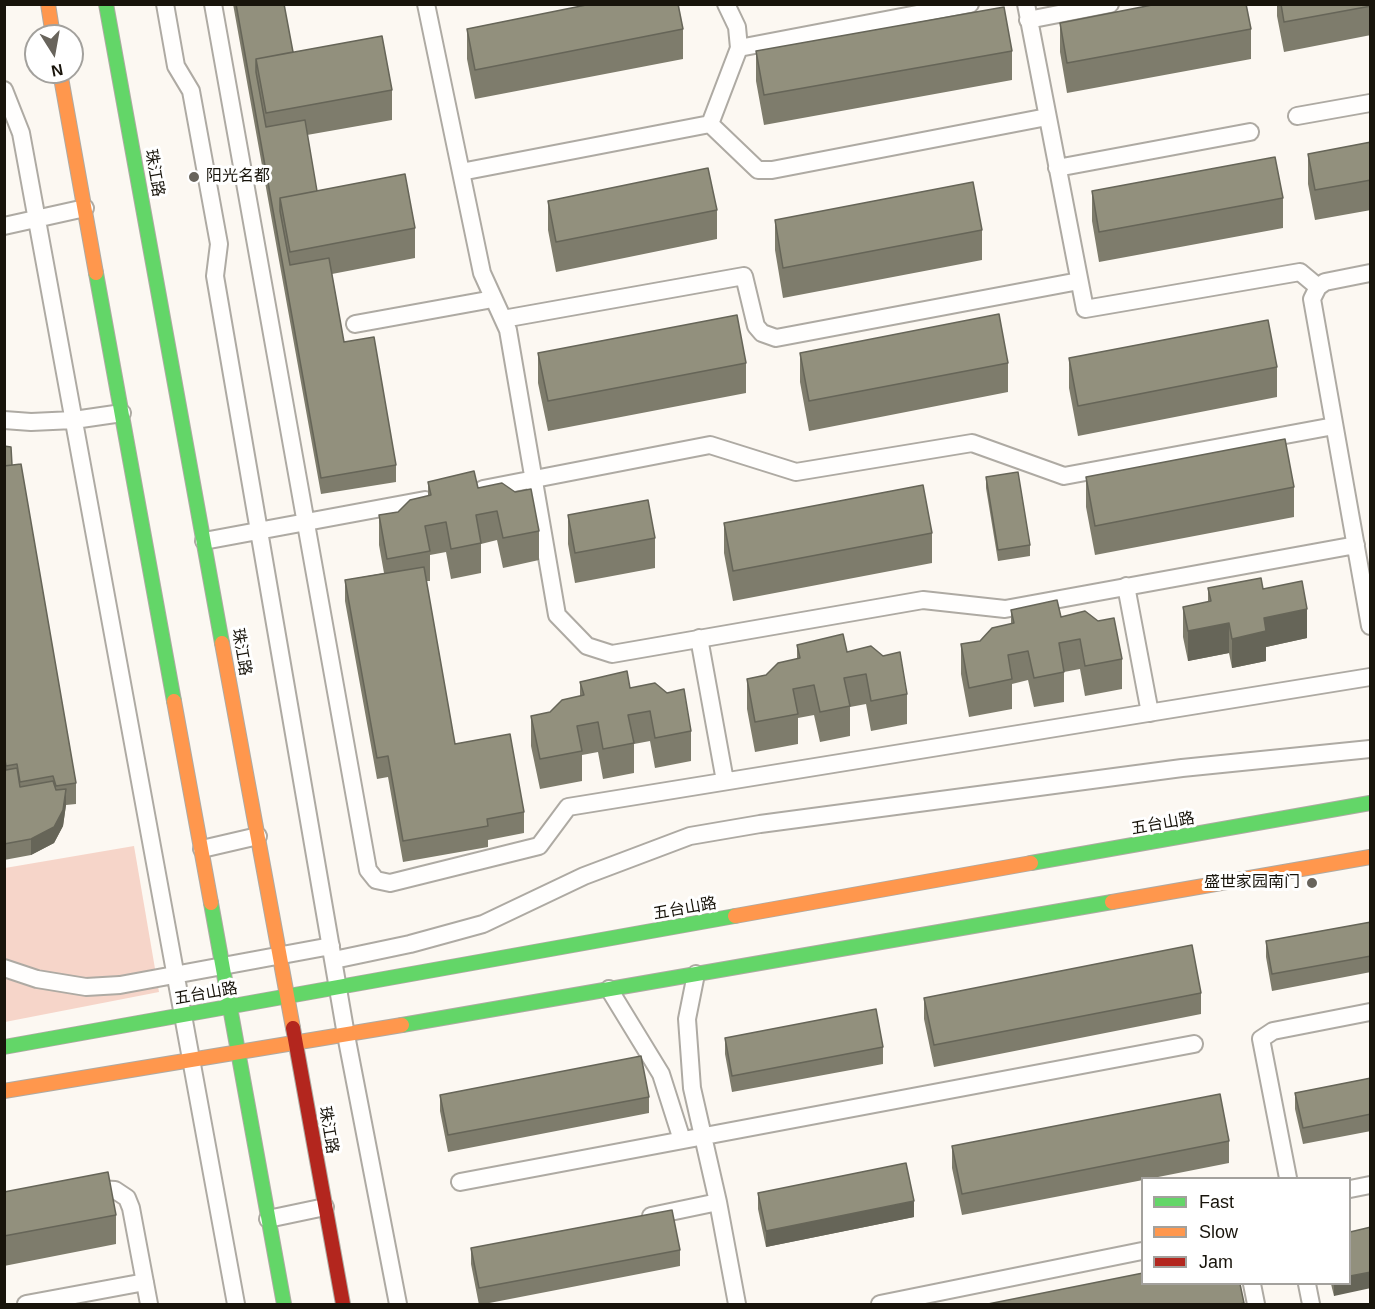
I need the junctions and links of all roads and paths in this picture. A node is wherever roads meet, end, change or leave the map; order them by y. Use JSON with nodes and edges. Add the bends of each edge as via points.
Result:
{"nodes":[{"id":1,"x":48,"y":4,"type":"edge"},
{"id":2,"x":106,"y":4,"type":"edge"},
{"id":3,"x":165,"y":4,"type":"edge"},
{"id":4,"x":213,"y":4,"type":"edge"},
{"id":5,"x":426,"y":4,"type":"edge"},
{"id":6,"x":726,"y":4,"type":"edge"},
{"id":7,"x":970,"y":4,"type":"edge"},
{"id":8,"x":1110,"y":4,"type":"edge"},
{"id":9,"x":1027,"y":12,"type":"edge"},
{"id":10,"x":51,"y":24,"type":"edge"},
{"id":11,"x":739,"y":48,"type":"junction"},
{"id":12,"x":62,"y":84,"type":"edge"},
{"id":13,"x":4,"y":90,"type":"edge"},
{"id":14,"x":1371,"y":103,"type":"edge"},
{"id":15,"x":1297,"y":116,"type":"dead end"},
{"id":16,"x":1047,"y":117,"type":"junction"},
{"id":17,"x":710,"y":124,"type":"junction"},
{"id":18,"x":1250,"y":132,"type":"dead end"},
{"id":19,"x":1057,"y":168,"type":"junction"},
{"id":20,"x":461,"y":172,"type":"junction"},
{"id":21,"x":85,"y":208,"type":"junction"},
{"id":22,"x":37,"y":219,"type":"junction"},
{"id":23,"x":4,"y":226,"type":"edge"},
{"id":24,"x":1371,"y":273,"type":"edge"},
{"id":25,"x":1079,"y":281,"type":"junction"},
{"id":26,"x":1318,"y":287,"type":"junction"},
{"id":27,"x":494,"y":299,"type":"junction"},
{"id":28,"x":503,"y":319,"type":"junction"},
{"id":29,"x":355,"y":324,"type":"dead end"},
{"id":30,"x":122,"y":413,"type":"junction"},
{"id":31,"x":4,"y":420,"type":"edge"},
{"id":32,"x":74,"y":420,"type":"junction"},
{"id":33,"x":1334,"y":426,"type":"junction"},
{"id":34,"x":534,"y":479,"type":"junction"},
{"id":35,"x":464,"y":493,"type":"edge"},
{"id":36,"x":441,"y":497,"type":"edge"},
{"id":37,"x":307,"y":523,"type":"junction"},
{"id":38,"x":259,"y":532,"type":"junction"},
{"id":39,"x":204,"y":541,"type":"junction"},
{"id":40,"x":1356,"y":545,"type":"junction"},
{"id":41,"x":1365,"y":566,"type":"edge"},
{"id":42,"x":1126,"y":586,"type":"junction"},
{"id":43,"x":1371,"y":626,"type":"edge"},
{"id":44,"x":699,"y":638,"type":"junction"},
{"id":45,"x":1371,"y":677,"type":"edge"},
{"id":46,"x":1150,"y":712,"type":"junction"},
{"id":47,"x":1371,"y":748,"type":"edge"},
{"id":48,"x":725,"y":781,"type":"junction"},
{"id":49,"x":1371,"y":803,"type":"edge"},
{"id":50,"x":258,"y":836,"type":"junction"},
{"id":51,"x":202,"y":849,"type":"junction"},
{"id":52,"x":1371,"y":857,"type":"edge"},
{"id":53,"x":332,"y":953,"type":"junction"},
{"id":54,"x":279,"y":956,"type":"junction"},
{"id":55,"x":223,"y":967,"type":"junction"},
{"id":56,"x":4,"y":968,"type":"edge"},
{"id":57,"x":696,"y":974,"type":"junction"},
{"id":58,"x":177,"y":976,"type":"junction"},
{"id":59,"x":339,"y":988,"type":"junction"},
{"id":60,"x":609,"y":989,"type":"junction"},
{"id":61,"x":287,"y":997,"type":"junction"},
{"id":62,"x":230,"y":1006,"type":"junction"},
{"id":63,"x":1371,"y":1012,"type":"edge"},
{"id":64,"x":184,"y":1014,"type":"junction"},
{"id":65,"x":346,"y":1035,"type":"junction"},
{"id":66,"x":295,"y":1044,"type":"junction"},
{"id":67,"x":1194,"y":1044,"type":"dead end"},
{"id":68,"x":4,"y":1047,"type":"edge"},
{"id":69,"x":239,"y":1053,"type":"junction"},
{"id":70,"x":192,"y":1061,"type":"junction"},
{"id":71,"x":4,"y":1091,"type":"edge"},
{"id":72,"x":703,"y":1135,"type":"junction"},
{"id":73,"x":682,"y":1140,"type":"junction"},
{"id":74,"x":1288,"y":1177,"type":"edge"},
{"id":75,"x":460,"y":1182,"type":"dead end"},
{"id":76,"x":1371,"y":1185,"type":"edge"},
{"id":77,"x":1351,"y":1189,"type":"edge"},
{"id":78,"x":78,"y":1193,"type":"edge"},
{"id":79,"x":718,"y":1202,"type":"junction"},
{"id":80,"x":325,"y":1207,"type":"junction"},
{"id":81,"x":638,"y":1218,"type":"edge"},
{"id":82,"x":268,"y":1219,"type":"junction"},
{"id":83,"x":1141,"y":1251,"type":"edge"},
{"id":84,"x":145,"y":1282,"type":"junction"},
{"id":85,"x":1252,"y":1285,"type":"edge"},
{"id":86,"x":1307,"y":1285,"type":"edge"},
{"id":87,"x":26,"y":1305,"type":"edge"},
{"id":88,"x":149,"y":1305,"type":"edge"},
{"id":89,"x":236,"y":1305,"type":"edge"},
{"id":90,"x":284,"y":1305,"type":"edge"},
{"id":91,"x":343,"y":1305,"type":"edge"},
{"id":92,"x":398,"y":1305,"type":"edge"},
{"id":93,"x":737,"y":1305,"type":"edge"},
{"id":94,"x":880,"y":1305,"type":"edge"},
{"id":95,"x":1256,"y":1305,"type":"edge"},
{"id":96,"x":1311,"y":1305,"type":"edge"}],
"edges":[{"from":1,"to":10,"type":"main road"},
{"from":2,"to":39,"type":"main road","name":"珠江路"},
{"from":3,"to":38,"type":"lane","via":[[176,66],[191,91],[219,244],[215,276]]},
{"from":4,"to":37,"type":"lane"},
{"from":5,"to":20,"type":"lane"},
{"from":6,"to":11,"type":"lane","via":[[737,27]]},
{"from":7,"to":11,"type":"lane"},
{"from":8,"to":9,"type":"lane"},
{"from":9,"to":16,"type":"lane"},
{"from":11,"to":17,"type":"lane"},
{"from":12,"to":21,"type":"main road"},
{"from":13,"to":22,"type":"lane","via":[[21,133]]},
{"from":14,"to":15,"type":"lane"},
{"from":16,"to":17,"type":"lane","via":[[772,170],[758,170]]},
{"from":16,"to":19,"type":"lane"},
{"from":17,"to":20,"type":"lane"},
{"from":18,"to":19,"type":"lane"},
{"from":19,"to":25,"type":"lane"},
{"from":20,"to":27,"type":"lane","via":[[482,273]]},
{"from":21,"to":22,"type":"lane"},
{"from":21,"to":30,"type":"main road"},
{"from":22,"to":23,"type":"lane"},
{"from":22,"to":32,"type":"lane"},
{"from":24,"to":26,"type":"lane","via":[[1325,282]]},
{"from":25,"to":26,"type":"lane","via":[[1085,309],[1300,272]]},
{"from":25,"to":28,"type":"lane","via":[[777,338],[762,333],[756,326],[744,276]]},
{"from":26,"to":33,"type":"lane","via":[[1312,299]]},
{"from":27,"to":28,"type":"lane"},
{"from":27,"to":29,"type":"lane"},
{"from":28,"to":34,"type":"lane"},
{"from":30,"to":32,"type":"lane"},
{"from":30,"to":51,"type":"main road"},
{"from":31,"to":32,"type":"lane"},
{"from":32,"to":58,"type":"lane"},
{"from":33,"to":34,"type":"lane","via":[[1064,476],[972,443],[796,472],[710,445]]},
{"from":33,"to":40,"type":"lane"},
{"from":34,"to":35,"type":"lane"},
{"from":34,"to":44,"type":"lane","via":[[557,615],[587,646],[612,654]]},
{"from":36,"to":37,"type":"lane"},
{"from":37,"to":38,"type":"lane"},
{"from":37,"to":48,"type":"lane","via":[[368,870],[376,880],[390,883],[539,846],[568,807]]},
{"from":38,"to":39,"type":"lane"},
{"from":38,"to":53,"type":"lane"},
{"from":39,"to":50,"type":"main road","name":"珠江路"},
{"from":40,"to":41,"type":"lane"},
{"from":40,"to":42,"type":"lane"},
{"from":41,"to":43,"type":"lane"},
{"from":42,"to":44,"type":"lane","via":[[1005,609],[923,600]]},
{"from":42,"to":46,"type":"lane"},
{"from":44,"to":48,"type":"lane"},
{"from":45,"to":46,"type":"lane"},
{"from":46,"to":48,"type":"lane"},
{"from":47,"to":53,"type":"lane","via":[[1182,768],[690,836],[584,876],[483,924],[410,944]]},
{"from":49,"to":59,"type":"main road","name":"五台山路"},
{"from":50,"to":51,"type":"lane"},
{"from":50,"to":54,"type":"main road","name":"珠江路"},
{"from":51,"to":55,"type":"main road"},
{"from":52,"to":57,"type":"main road"},
{"from":53,"to":54,"type":"lane"},
{"from":53,"to":59,"type":"lane"},
{"from":54,"to":55,"type":"lane"},
{"from":54,"to":61,"type":"main road","name":"珠江路"},
{"from":55,"to":58,"type":"lane"},
{"from":55,"to":62,"type":"main road"},
{"from":56,"to":58,"type":"lane","via":[[37,979],[86,987]]},
{"from":57,"to":60,"type":"main road"},
{"from":57,"to":72,"type":"lane","via":[[687,1019],[692,1088]]},
{"from":58,"to":64,"type":"lane"},
{"from":59,"to":61,"type":"main road","name":"五台山路"},
{"from":59,"to":65,"type":"lane"},
{"from":60,"to":65,"type":"main road"},
{"from":60,"to":73,"type":"lane","via":[[662,1074]]},
{"from":61,"to":62,"type":"main road","name":"五台山路"},
{"from":61,"to":66,"type":"main road","name":"珠江路"},
{"from":62,"to":64,"type":"main road","name":"五台山路"},
{"from":62,"to":69,"type":"main road"},
{"from":63,"to":74,"type":"lane","via":[[1273,1031],[1261,1039]]},
{"from":64,"to":68,"type":"main road","name":"五台山路"},
{"from":64,"to":70,"type":"lane"},
{"from":65,"to":66,"type":"main road"},
{"from":65,"to":92,"type":"lane"},
{"from":66,"to":69,"type":"main road"},
{"from":66,"to":80,"type":"main road","name":"珠江路"},
{"from":67,"to":72,"type":"lane"},
{"from":69,"to":70,"type":"main road"},
{"from":69,"to":82,"type":"main road"},
{"from":70,"to":71,"type":"main road"},
{"from":70,"to":89,"type":"lane"},
{"from":72,"to":73,"type":"lane"},
{"from":72,"to":79,"type":"lane"},
{"from":73,"to":75,"type":"lane"},
{"from":76,"to":77,"type":"lane"},
{"from":78,"to":84,"type":"lane","via":[[114,1190],[128,1198]]},
{"from":79,"to":81,"type":"lane"},
{"from":79,"to":93,"type":"lane"},
{"from":80,"to":82,"type":"lane"},
{"from":80,"to":91,"type":"main road","name":"珠江路"},
{"from":82,"to":90,"type":"main road"},
{"from":83,"to":94,"type":"lane"},
{"from":84,"to":87,"type":"lane"},
{"from":84,"to":88,"type":"lane"},
{"from":85,"to":95,"type":"lane"},
{"from":86,"to":96,"type":"lane"}]}
